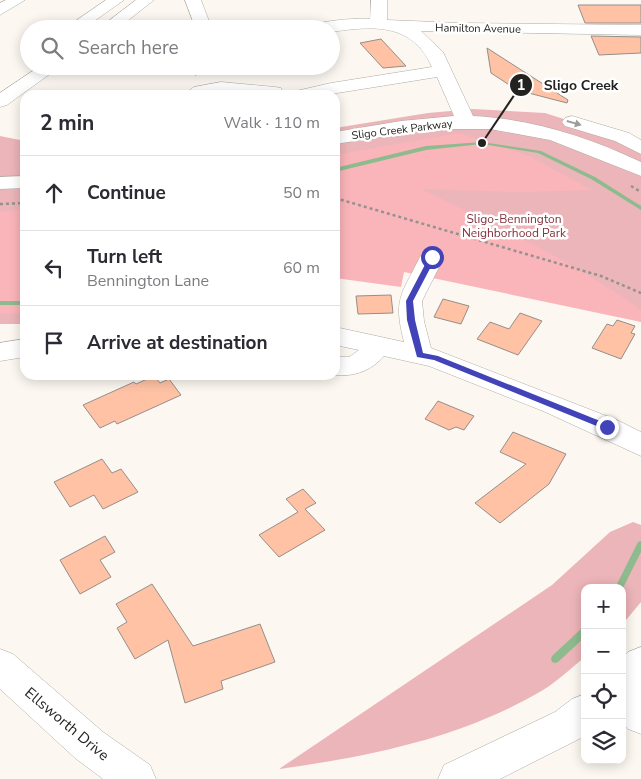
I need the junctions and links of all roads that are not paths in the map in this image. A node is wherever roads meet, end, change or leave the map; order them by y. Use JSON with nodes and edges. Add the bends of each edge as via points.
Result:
{"nodes":[{"id":1,"x":17,"y":0,"type":"edge"},
{"id":2,"x":116,"y":0,"type":"edge"},
{"id":3,"x":125,"y":0,"type":"edge"},
{"id":4,"x":146,"y":0,"type":"edge"},
{"id":5,"x":193,"y":0,"type":"edge"},
{"id":6,"x":379,"y":0,"type":"edge"},
{"id":7,"x":0,"y":10,"type":"edge"},
{"id":8,"x":86,"y":20,"type":"edge"},
{"id":9,"x":118,"y":20,"type":"edge"},
{"id":10,"x":201,"y":20,"type":"edge"},
{"id":11,"x":391,"y":25,"type":"junction"},
{"id":12,"x":340,"y":26,"type":"edge"},
{"id":13,"x":641,"y":30,"type":"edge"},
{"id":14,"x":442,"y":71,"type":"junction"},
{"id":15,"x":39,"y":75,"type":"edge"},
{"id":16,"x":205,"y":90,"type":"edge"},
{"id":17,"x":248,"y":90,"type":"edge"},
{"id":18,"x":323,"y":90,"type":"edge"},
{"id":19,"x":0,"y":102,"type":"edge"},
{"id":20,"x":457,"y":104,"type":"junction"},
{"id":21,"x":466,"y":122,"type":"junction"},
{"id":22,"x":340,"y":137,"type":"edge"},
{"id":23,"x":641,"y":148,"type":"edge"},
{"id":24,"x":634,"y":177,"type":"edge"},
{"id":25,"x":20,"y":182,"type":"edge"},
{"id":26,"x":0,"y":183,"type":"edge"},
{"id":27,"x":432,"y":257,"type":"dead end"},
{"id":28,"x":340,"y":337,"type":"edge"},
{"id":29,"x":377,"y":346,"type":"junction"},
{"id":30,"x":20,"y":349,"type":"edge"},
{"id":31,"x":0,"y":352,"type":"edge"},
{"id":32,"x":420,"y":355,"type":"junction"},
{"id":33,"x":340,"y":366,"type":"edge"},
{"id":34,"x":641,"y":444,"type":"edge"},
{"id":35,"x":641,"y":664,"type":"edge"},
{"id":36,"x":0,"y":666,"type":"edge"},
{"id":37,"x":626,"y":678,"type":"edge"},
{"id":38,"x":626,"y":700,"type":"edge"},
{"id":39,"x":581,"y":715,"type":"edge"},
{"id":40,"x":641,"y":716,"type":"edge"},
{"id":41,"x":136,"y":779,"type":"edge"},
{"id":42,"x":458,"y":779,"type":"edge"}],
"edges":[{"from":1,"to":7,"type":"main road"},
{"from":2,"to":3,"type":"main road"},
{"from":2,"to":8,"type":"main road"},
{"from":4,"to":9,"type":"main road"},
{"from":5,"to":10,"type":"main road"},
{"from":6,"to":11,"type":"main road","via":[[378,21]]},
{"from":11,"to":12,"type":"main road","name":"Hamilton Avenue"},
{"from":11,"to":13,"type":"main road","name":"Hamilton Avenue"},
{"from":11,"to":14,"type":"main road","via":[[414,33],[426,42]]},
{"from":14,"to":18,"type":"main road"},
{"from":14,"to":20,"type":"main road"},
{"from":15,"to":19,"type":"main road"},
{"from":16,"to":17,"type":"main road"},
{"from":20,"to":21,"type":"main road"},
{"from":20,"to":23,"type":"main road","one_way":true,"via":[[503,108],[569,121],[622,137]]},
{"from":21,"to":22,"type":"main road","name":"Sligo Creek Parkway","via":[[412,126]]},
{"from":21,"to":24,"type":"main road","name":"Sligo Creek Parkway","via":[[540,130],[602,151]]},
{"from":25,"to":26,"type":"main road"},
{"from":27,"to":32,"type":"main road","via":[[410,301]]},
{"from":28,"to":29,"type":"main road"},
{"from":29,"to":32,"type":"main road"},
{"from":29,"to":33,"type":"main road","via":[[367,359],[348,367]]},
{"from":30,"to":31,"type":"main road"},
{"from":32,"to":34,"type":"main road","via":[[553,404]]},
{"from":35,"to":37,"type":"main road"},
{"from":36,"to":41,"type":"main road","name":"Ellsworth Drive","via":[[89,745]]},
{"from":38,"to":40,"type":"main road"},
{"from":39,"to":42,"type":"main road","via":[[568,725]]}]}
